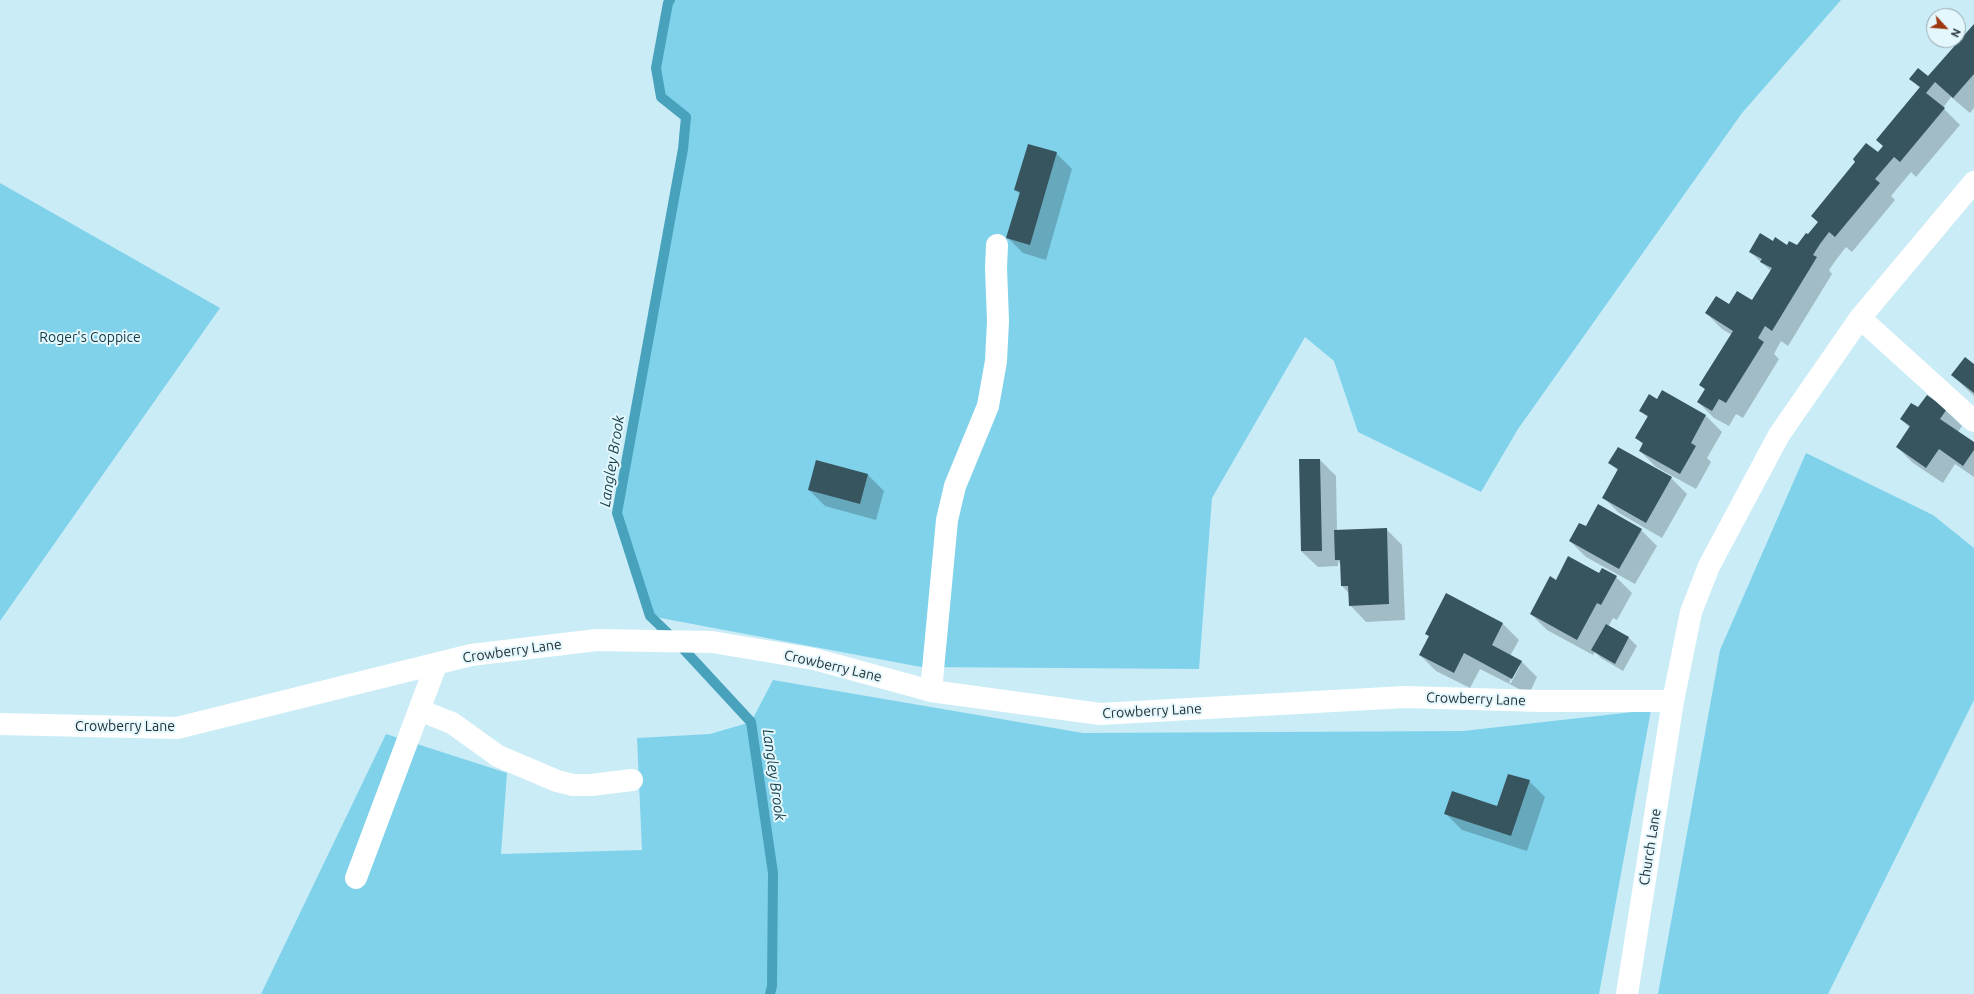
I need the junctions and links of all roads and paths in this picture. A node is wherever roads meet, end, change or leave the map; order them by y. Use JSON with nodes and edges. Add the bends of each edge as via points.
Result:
{"nodes":[{"id":1,"x":1974,"y":182,"type":"edge"},
{"id":2,"x":997,"y":245,"type":"dead end"},
{"id":3,"x":1860,"y":318,"type":"junction"},
{"id":4,"x":1974,"y":422,"type":"edge"},
{"id":5,"x":436,"y":665,"type":"junction"},
{"id":6,"x":931,"y":690,"type":"junction"},
{"id":7,"x":1673,"y":701,"type":"junction"},
{"id":8,"x":419,"y":710,"type":"junction"},
{"id":9,"x":0,"y":724,"type":"edge"},
{"id":10,"x":632,"y":780,"type":"dead end"},
{"id":11,"x":356,"y":878,"type":"dead end"},
{"id":12,"x":1627,"y":994,"type":"edge"}],
"edges":[{"from":1,"to":3,"type":"street","name":"Church Lane"},
{"from":2,"to":6,"type":"street","via":[[996,361],[988,406],[955,486],[947,520]]},
{"from":3,"to":4,"type":"street"},
{"from":3,"to":7,"type":"street","name":"Church Lane","via":[[1779,435],[1708,566],[1691,612]]},
{"from":5,"to":6,"type":"street","name":"Crowberry Lane","via":[[471,655],[597,640],[712,642],[814,659]]},
{"from":5,"to":8,"type":"street"},
{"from":5,"to":9,"type":"street","name":"Crowberry Lane","via":[[382,676],[177,728]]},
{"from":6,"to":7,"type":"street","name":"Crowberry Lane","via":[[1100,714],[1405,697]]},
{"from":7,"to":12,"type":"street","name":"Church Lane"},
{"from":8,"to":10,"type":"street","via":[[452,723],[498,756],[557,781],[591,785]]},
{"from":8,"to":11,"type":"street"}]}
